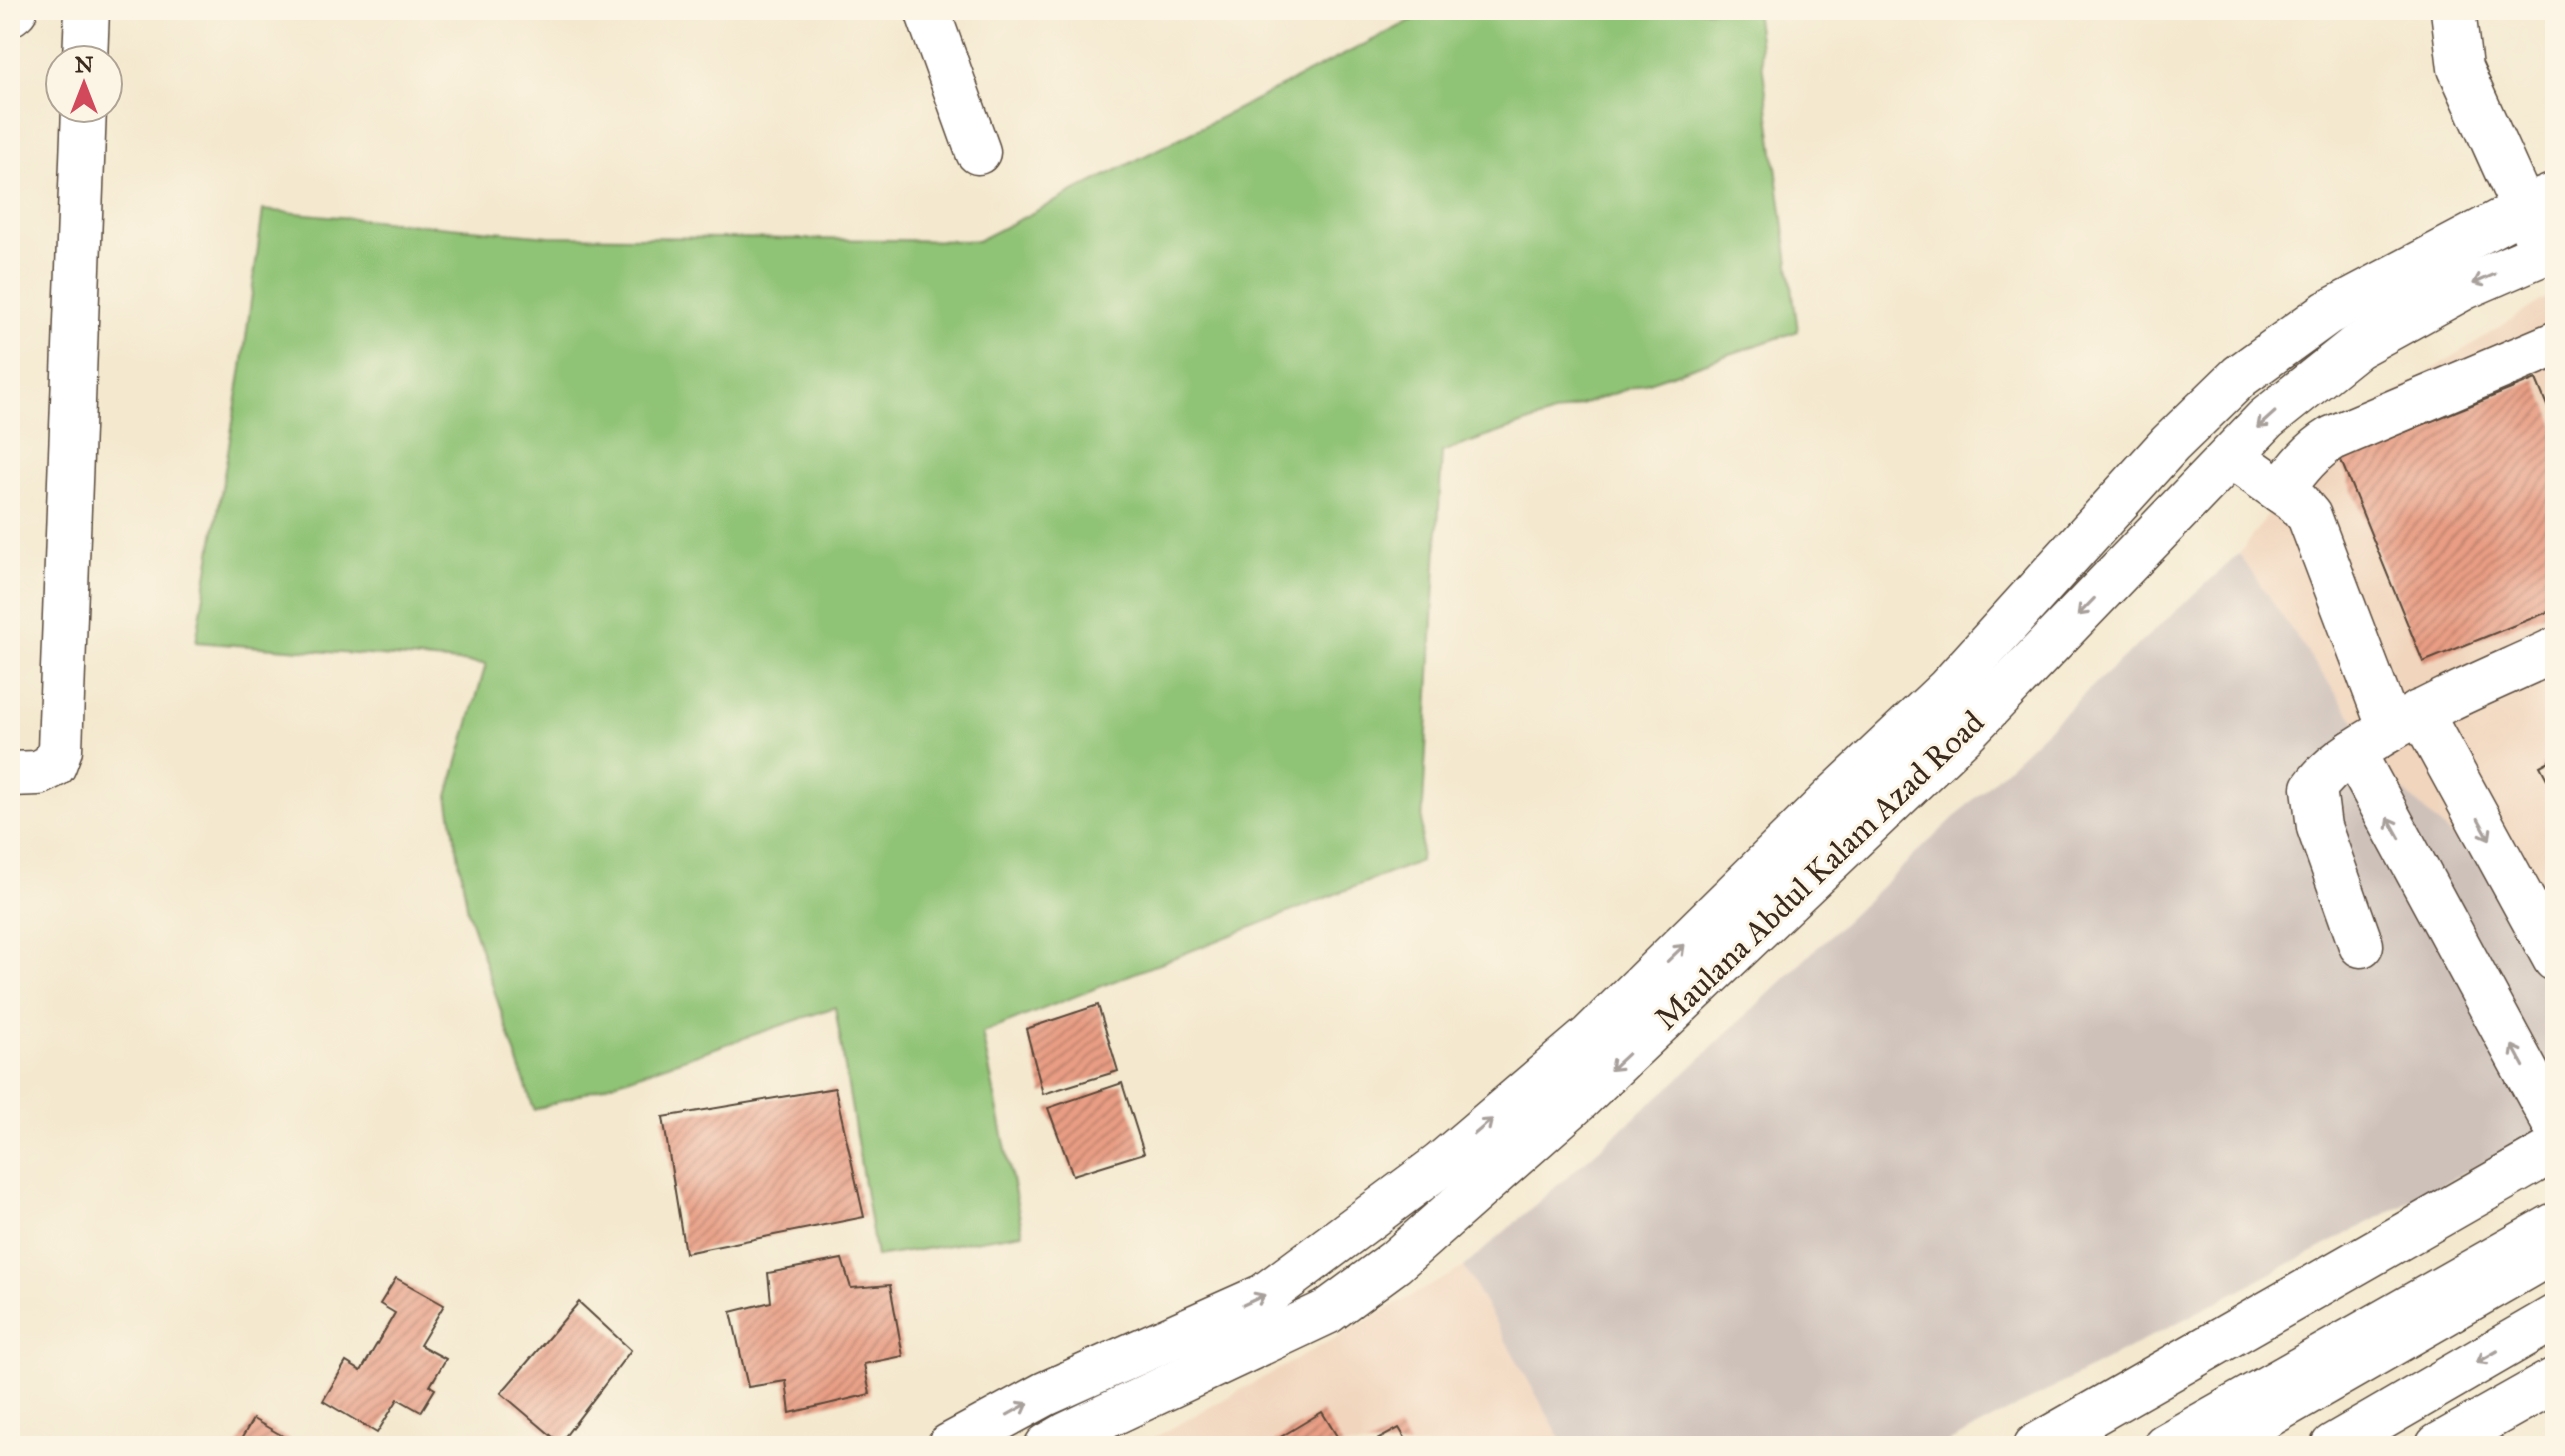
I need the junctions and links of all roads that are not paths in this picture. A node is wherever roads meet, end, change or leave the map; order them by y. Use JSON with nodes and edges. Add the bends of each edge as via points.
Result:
{"nodes":[{"id":1,"x":87,"y":10,"type":"edge"},
{"id":2,"x":927,"y":10,"type":"edge"},
{"id":3,"x":2453,"y":10,"type":"edge"},
{"id":4,"x":86,"y":44,"type":"edge"},
{"id":5,"x":83,"y":124,"type":"edge"},
{"id":6,"x":978,"y":152,"type":"dead end"},
{"id":7,"x":2540,"y":201,"type":"edge"},
{"id":8,"x":2549,"y":250,"type":"edge"},
{"id":9,"x":2555,"y":344,"type":"edge"},
{"id":10,"x":2231,"y":456,"type":"junction"},
{"id":11,"x":2281,"y":491,"type":"junction"},
{"id":12,"x":1992,"y":641,"type":"junction"},
{"id":13,"x":2555,"y":650,"type":"edge"},
{"id":14,"x":2023,"y":672,"type":"junction"},
{"id":15,"x":2405,"y":720,"type":"junction"},
{"id":16,"x":2353,"y":752,"type":"junction"},
{"id":17,"x":10,"y":774,"type":"edge"},
{"id":18,"x":2361,"y":945,"type":"dead end"},
{"id":19,"x":2555,"y":959,"type":"edge"},
{"id":20,"x":2555,"y":1125,"type":"edge"},
{"id":21,"x":2555,"y":1149,"type":"edge"},
{"id":22,"x":1440,"y":1165,"type":"junction"},
{"id":23,"x":1468,"y":1198,"type":"junction"},
{"id":24,"x":2555,"y":1225,"type":"edge"},
{"id":25,"x":2555,"y":1250,"type":"edge"},
{"id":26,"x":2555,"y":1317,"type":"edge"},
{"id":27,"x":2555,"y":1380,"type":"edge"},
{"id":28,"x":949,"y":1446,"type":"edge"},
{"id":29,"x":1047,"y":1446,"type":"edge"},
{"id":30,"x":2036,"y":1446,"type":"edge"},
{"id":31,"x":2165,"y":1446,"type":"edge"},
{"id":32,"x":2214,"y":1446,"type":"edge"},
{"id":33,"x":2333,"y":1446,"type":"edge"},
{"id":34,"x":2438,"y":1446,"type":"edge"}],
"edges":[{"from":1,"to":4,"type":"main road"},
{"from":2,"to":6,"type":"main road"},
{"from":3,"to":7,"type":"main road","via":[[2460,68]]},
{"from":5,"to":17,"type":"main road","via":[[60,749],[54,765],[38,773]]},
{"from":7,"to":8,"type":"main road"},
{"from":7,"to":12,"type":"main road","via":[[2327,313],[2240,376],[2170,444]]},
{"from":8,"to":10,"type":"main road","name":"Maulana Abdul Kalam Azad Road","one_way":true,"via":[[2465,287],[2356,347],[2266,419]]},
{"from":9,"to":11,"type":"main road","via":[[2333,438],[2303,461]]},
{"from":10,"to":11,"type":"main road"},
{"from":10,"to":14,"type":"main road","name":"Maulana Abdul Kalam Azad Road","one_way":true},
{"from":11,"to":15,"type":"main road","via":[[2309,516]]},
{"from":12,"to":14,"type":"main road"},
{"from":22,"to":12,"type":"main road","one_way":true,"via":[[1591,1036]]},
{"from":13,"to":15,"type":"main road"},
{"from":14,"to":23,"type":"main road","name":"Maulana Abdul Kalam Azad Road","one_way":true,"via":[[1698,988]]},
{"from":15,"to":16,"type":"main road"},
{"from":15,"to":19,"type":"main road","one_way":true},
{"from":16,"to":18,"type":"main road","via":[[2314,788],[2319,827]]},
{"from":20,"to":16,"type":"main road","one_way":true},
{"from":21,"to":30,"type":"main road"},
{"from":22,"to":23,"type":"main road"},
{"from":28,"to":22,"type":"main road","one_way":true,"via":[[1045,1394],[1264,1296]]},
{"from":23,"to":29,"type":"main road","name":"Maulana Abdul Kalam Azad Road","via":[[1327,1312]]},
{"from":24,"to":31,"type":"main road"},
{"from":25,"to":32,"type":"main road"},
{"from":26,"to":33,"type":"main road","one_way":true},
{"from":27,"to":34,"type":"main road"}]}
